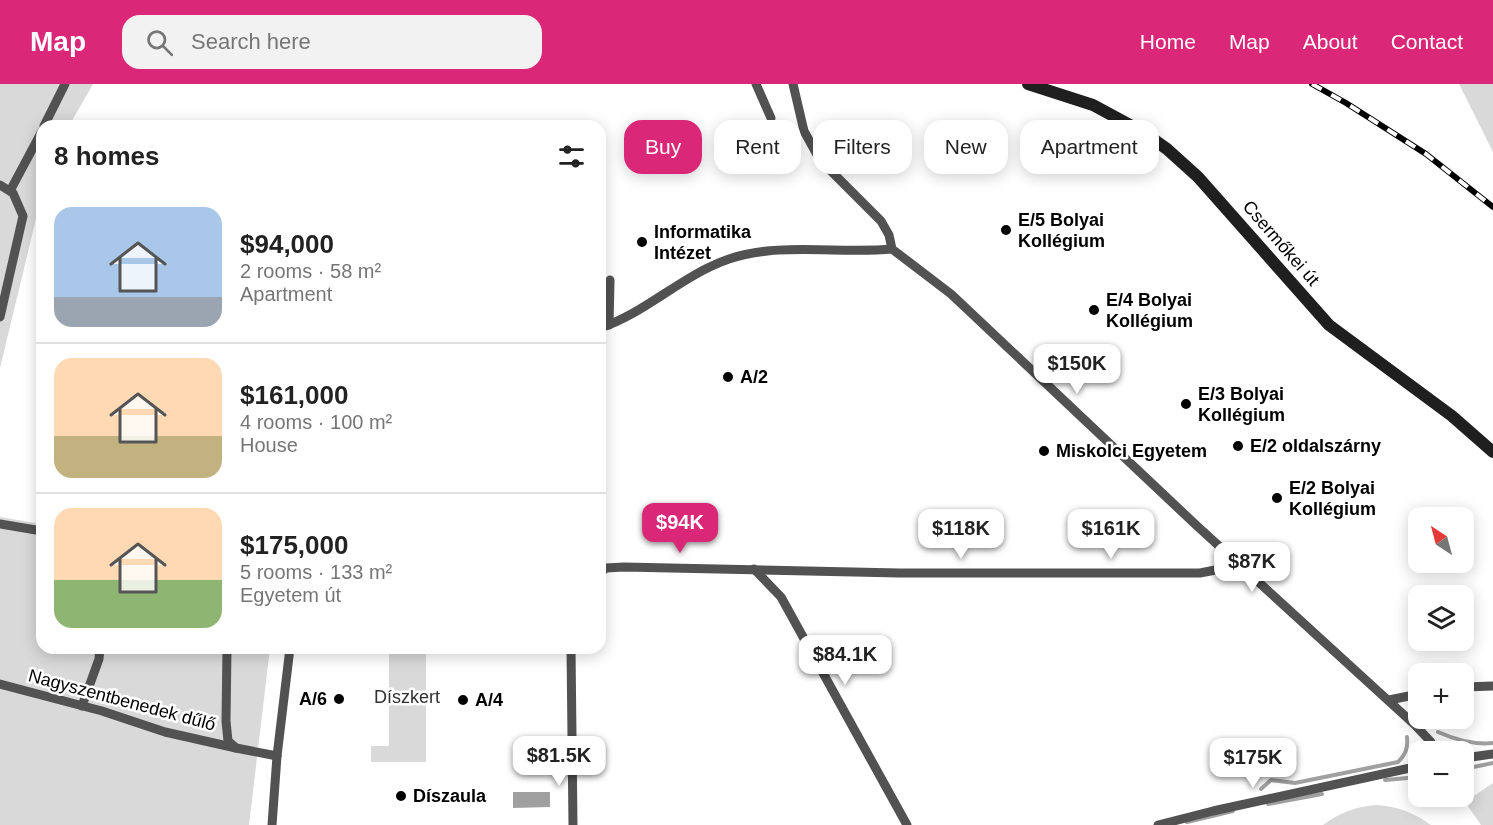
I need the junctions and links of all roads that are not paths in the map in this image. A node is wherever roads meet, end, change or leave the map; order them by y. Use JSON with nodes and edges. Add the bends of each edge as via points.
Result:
{"nodes":[{"id":1,"x":65,"y":84,"type":"edge"},
{"id":2,"x":756,"y":84,"type":"edge"},
{"id":3,"x":793,"y":84,"type":"edge"},
{"id":4,"x":1028,"y":84,"type":"edge"},
{"id":5,"x":771,"y":118,"type":"dead end"},
{"id":6,"x":47,"y":120,"type":"edge"},
{"id":7,"x":36,"y":142,"type":"edge"},
{"id":8,"x":0,"y":185,"type":"edge"},
{"id":9,"x":10,"y":191,"type":"junction"},
{"id":10,"x":892,"y":249,"type":"junction"},
{"id":11,"x":610,"y":280,"type":"dead end"},
{"id":12,"x":0,"y":317,"type":"edge"},
{"id":13,"x":606,"y":317,"type":"edge"},
{"id":14,"x":606,"y":326,"type":"edge"},
{"id":15,"x":1493,"y":452,"type":"edge"},
{"id":16,"x":0,"y":524,"type":"edge"},
{"id":17,"x":36,"y":530,"type":"edge"},
{"id":18,"x":1241,"y":565,"type":"junction"},
{"id":19,"x":606,"y":568,"type":"edge"},
{"id":20,"x":754,"y":569,"type":"junction"},
{"id":21,"x":99,"y":654,"type":"edge"},
{"id":22,"x":227,"y":654,"type":"edge"},
{"id":23,"x":289,"y":654,"type":"edge"},
{"id":24,"x":572,"y":654,"type":"edge"},
{"id":25,"x":0,"y":684,"type":"edge"},
{"id":26,"x":1493,"y":686,"type":"edge"},
{"id":27,"x":1474,"y":687,"type":"edge"},
{"id":28,"x":1408,"y":696,"type":"edge"},
{"id":29,"x":1389,"y":700,"type":"junction"},
{"id":30,"x":82,"y":705,"type":"junction"},
{"id":31,"x":1430,"y":741,"type":"edge"},
{"id":32,"x":236,"y":748,"type":"junction"},
{"id":33,"x":1493,"y":754,"type":"edge"},
{"id":34,"x":277,"y":756,"type":"junction"},
{"id":35,"x":1474,"y":757,"type":"edge"},
{"id":36,"x":1408,"y":768,"type":"edge"},
{"id":37,"x":272,"y":825,"type":"edge"},
{"id":38,"x":573,"y":825,"type":"edge"},
{"id":39,"x":907,"y":825,"type":"edge"},
{"id":40,"x":1158,"y":825,"type":"edge"}],
"edges":[{"from":1,"to":6,"type":"street"},
{"from":2,"to":5,"type":"street"},
{"from":3,"to":10,"type":"street","via":[[804,131],[820,160],[881,221]]},
{"from":4,"to":15,"type":"main road","name":"Csermőkei út","via":[[1092,105],[1167,148],[1198,177],[1329,325],[1452,416]]},
{"from":7,"to":9,"type":"street"},
{"from":8,"to":9,"type":"street"},
{"from":9,"to":12,"type":"street","via":[[23,216]]},
{"from":10,"to":14,"type":"street","via":[[759,251],[727,260]]},
{"from":10,"to":18,"type":"street","via":[[951,294]]},
{"from":11,"to":13,"type":"street"},
{"from":16,"to":17,"type":"street"},
{"from":18,"to":20,"type":"street","via":[[1207,572],[899,573]]},
{"from":18,"to":29,"type":"street"},
{"from":19,"to":20,"type":"street"},
{"from":20,"to":39,"type":"street","via":[[781,597]]},
{"from":21,"to":30,"type":"street"},
{"from":22,"to":32,"type":"street","via":[[226,721],[228,741]]},
{"from":23,"to":34,"type":"street"},
{"from":24,"to":38,"type":"street"},
{"from":25,"to":30,"type":"street","name":"Nagyszentbenedek dűlő"},
{"from":26,"to":27,"type":"street"},
{"from":28,"to":29,"type":"street"},
{"from":29,"to":31,"type":"street"},
{"from":30,"to":32,"type":"street","name":"Nagyszentbenedek dűlő","via":[[165,732]]},
{"from":32,"to":34,"type":"street","name":"Nagyszentbenedek dűlő"},
{"from":33,"to":35,"type":"street"},
{"from":34,"to":37,"type":"street"},
{"from":36,"to":40,"type":"street"}]}
